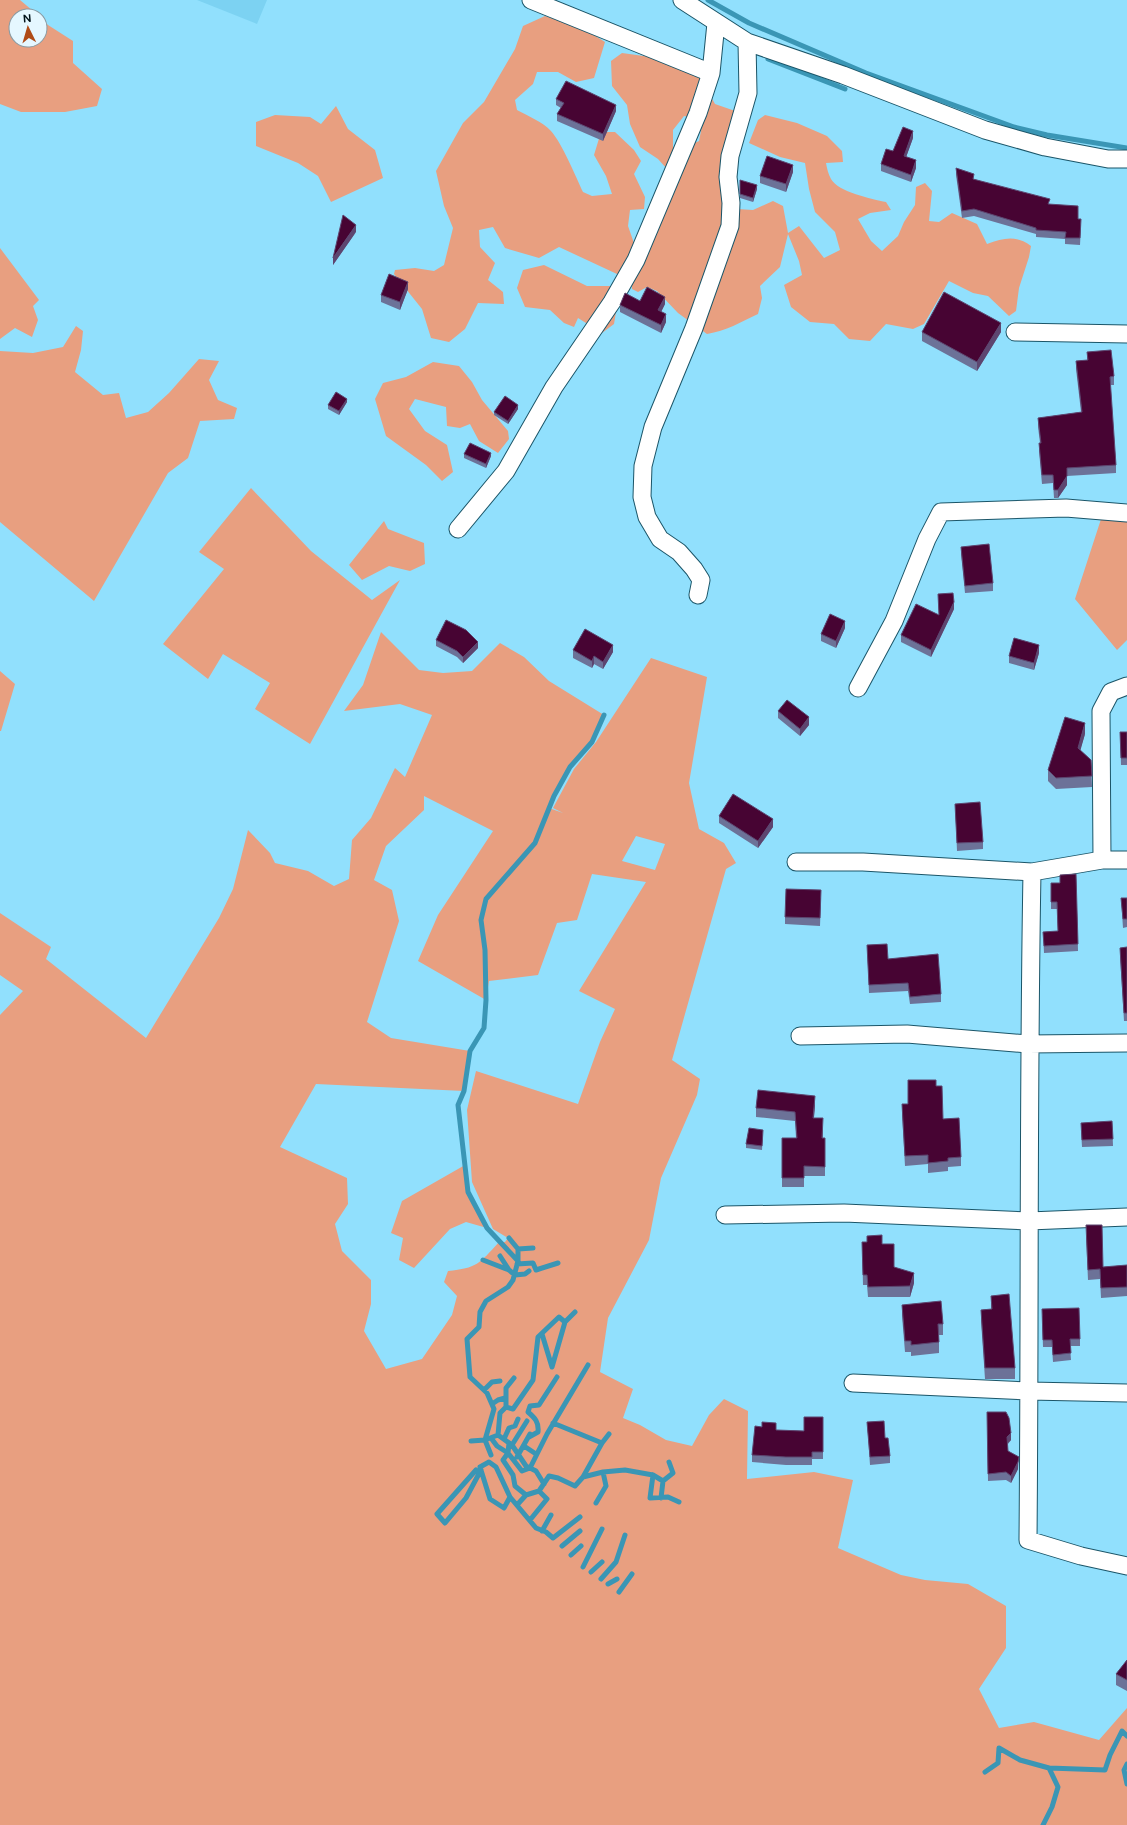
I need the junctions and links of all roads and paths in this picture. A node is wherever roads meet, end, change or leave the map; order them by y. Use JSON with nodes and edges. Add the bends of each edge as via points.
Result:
{"nodes":[{"id":1,"x":531,"y":0,"type":"edge"},
{"id":2,"x":682,"y":0,"type":"edge"},
{"id":3,"x":716,"y":23,"type":"junction"},
{"id":4,"x":747,"y":42,"type":"junction"},
{"id":5,"x":711,"y":73,"type":"junction"},
{"id":6,"x":1127,"y":159,"type":"edge"},
{"id":7,"x":1015,"y":332,"type":"dead end"},
{"id":8,"x":1127,"y":334,"type":"edge"},
{"id":9,"x":1127,"y":513,"type":"edge"},
{"id":10,"x":458,"y":529,"type":"dead end"},
{"id":11,"x":698,"y":595,"type":"dead end"},
{"id":12,"x":1127,"y":686,"type":"edge"},
{"id":13,"x":858,"y":688,"type":"dead end"},
{"id":14,"x":1102,"y":860,"type":"junction"},
{"id":15,"x":1127,"y":860,"type":"edge"},
{"id":16,"x":796,"y":862,"type":"dead end"},
{"id":17,"x":1032,"y":872,"type":"junction"},
{"id":18,"x":800,"y":1036,"type":"dead end"},
{"id":19,"x":1127,"y":1043,"type":"edge"},
{"id":20,"x":1028,"y":1044,"type":"junction"},
{"id":21,"x":725,"y":1215,"type":"dead end"},
{"id":22,"x":1127,"y":1217,"type":"edge"},
{"id":23,"x":1029,"y":1221,"type":"junction"},
{"id":24,"x":852,"y":1384,"type":"dead end"},
{"id":25,"x":1029,"y":1391,"type":"junction"},
{"id":26,"x":1127,"y":1393,"type":"edge"},
{"id":27,"x":1127,"y":1566,"type":"edge"}],
"edges":[{"from":1,"to":5,"type":"street"},
{"from":2,"to":3,"type":"street"},
{"from":3,"to":4,"type":"street"},
{"from":3,"to":5,"type":"street"},
{"from":4,"to":6,"type":"street","via":[[843,75],[985,130],[1045,148],[1108,159]]},
{"from":4,"to":11,"type":"street","via":[[748,93],[730,156],[728,177],[730,226],[694,328],[653,427],[643,466],[642,497],[647,517],[660,539],[679,552],[694,569],[701,580]]},
{"from":5,"to":10,"type":"street","via":[[695,120],[636,260],[612,302],[554,388],[506,471]]},
{"from":7,"to":8,"type":"street"},
{"from":9,"to":13,"type":"street","via":[[1066,508],[941,512],[927,539],[894,621]]},
{"from":12,"to":14,"type":"street","via":[[1111,692],[1101,711]]},
{"from":14,"to":15,"type":"street"},
{"from":14,"to":17,"type":"street"},
{"from":16,"to":17,"type":"street","via":[[863,862]]},
{"from":17,"to":20,"type":"street"},
{"from":18,"to":20,"type":"street","via":[[907,1034]]},
{"from":19,"to":20,"type":"street"},
{"from":20,"to":23,"type":"street"},
{"from":21,"to":23,"type":"street","via":[[844,1213]]},
{"from":22,"to":23,"type":"street"},
{"from":23,"to":25,"type":"street"},
{"from":24,"to":25,"type":"street"},
{"from":25,"to":26,"type":"street"},
{"from":25,"to":27,"type":"street","via":[[1028,1540]]}]}
